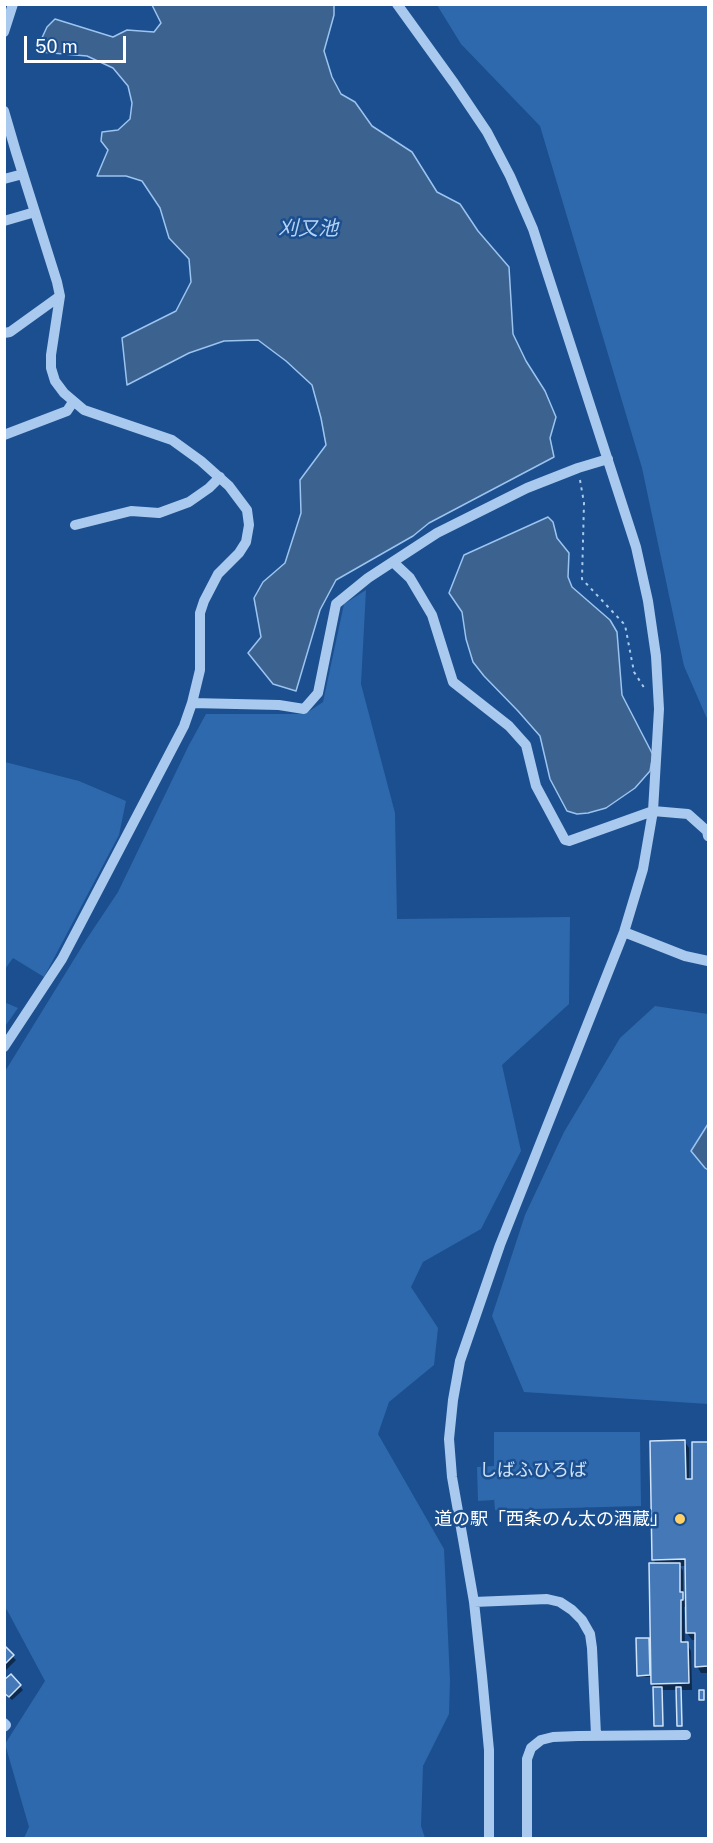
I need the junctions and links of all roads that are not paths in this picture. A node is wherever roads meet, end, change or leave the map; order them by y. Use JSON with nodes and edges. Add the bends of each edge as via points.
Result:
{"nodes":[{"id":1,"x":397,"y":4,"type":"edge"},
{"id":2,"x":9,"y":11,"type":"edge"},
{"id":3,"x":4,"y":32,"type":"edge"},
{"id":4,"x":4,"y":111,"type":"edge"},
{"id":5,"x":8,"y":137,"type":"edge"},
{"id":6,"x":23,"y":174,"type":"junction"},
{"id":7,"x":4,"y":179,"type":"edge"},
{"id":8,"x":35,"y":212,"type":"junction"},
{"id":9,"x":4,"y":221,"type":"edge"},
{"id":10,"x":60,"y":296,"type":"junction"},
{"id":11,"x":4,"y":333,"type":"edge"},
{"id":12,"x":73,"y":402,"type":"junction"},
{"id":13,"x":4,"y":435,"type":"edge"},
{"id":14,"x":608,"y":459,"type":"junction"},
{"id":15,"x":220,"y":477,"type":"junction"},
{"id":16,"x":75,"y":525,"type":"dead end"},
{"id":17,"x":393,"y":562,"type":"junction"},
{"id":18,"x":192,"y":703,"type":"junction"},
{"id":19,"x":653,"y":811,"type":"junction"},
{"id":20,"x":708,"y":836,"type":"edge"},
{"id":21,"x":624,"y":932,"type":"junction"},
{"id":22,"x":708,"y":961,"type":"edge"},
{"id":23,"x":4,"y":1047,"type":"edge"},
{"id":24,"x":474,"y":1602,"type":"junction"},
{"id":25,"x":596,"y":1735,"type":"junction"},
{"id":26,"x":686,"y":1735,"type":"dead end"},
{"id":27,"x":489,"y":1839,"type":"edge"},
{"id":28,"x":526,"y":1839,"type":"edge"}],
"edges":[{"from":1,"to":14,"type":"street","via":[[488,132],[510,176],[533,229]]},
{"from":2,"to":3,"type":"street"},
{"from":4,"to":5,"type":"street"},
{"from":5,"to":6,"type":"street"},
{"from":6,"to":7,"type":"street"},
{"from":6,"to":8,"type":"street"},
{"from":8,"to":9,"type":"street"},
{"from":8,"to":10,"type":"street"},
{"from":10,"to":11,"type":"street"},
{"from":10,"to":12,"type":"street","via":[[51,368],[55,381]]},
{"from":12,"to":13,"type":"street","via":[[67,411]]},
{"from":12,"to":15,"type":"street","via":[[84,410],[172,440]]},
{"from":14,"to":17,"type":"street","via":[[527,488],[437,533]]},
{"from":14,"to":19,"type":"street","via":[[636,547],[656,656],[659,709]]},
{"from":15,"to":16,"type":"street","via":[[189,502],[159,513],[131,511]]},
{"from":15,"to":18,"type":"street","via":[[247,510],[249,533],[239,553],[218,574],[204,601],[200,613],[200,670]]},
{"from":17,"to":18,"type":"street","via":[[336,604],[318,693],[304,709]]},
{"from":17,"to":19,"type":"street","via":[[410,578],[432,615],[453,682],[509,726],[526,745],[536,786],[565,840]]},
{"from":18,"to":23,"type":"street","via":[[62,959]]},
{"from":19,"to":20,"type":"street","via":[[688,814]]},
{"from":19,"to":21,"type":"street","via":[[643,869]]},
{"from":21,"to":22,"type":"street"},
{"from":21,"to":24,"type":"street","via":[[500,1245],[460,1361],[450,1448]]},
{"from":24,"to":25,"type":"street","via":[[547,1599],[560,1602],[582,1620],[592,1648]]},
{"from":24,"to":27,"type":"street","via":[[489,1750]]},
{"from":25,"to":26,"type":"street"},
{"from":25,"to":28,"type":"street","via":[[553,1737],[531,1748],[527,1759]]}]}
